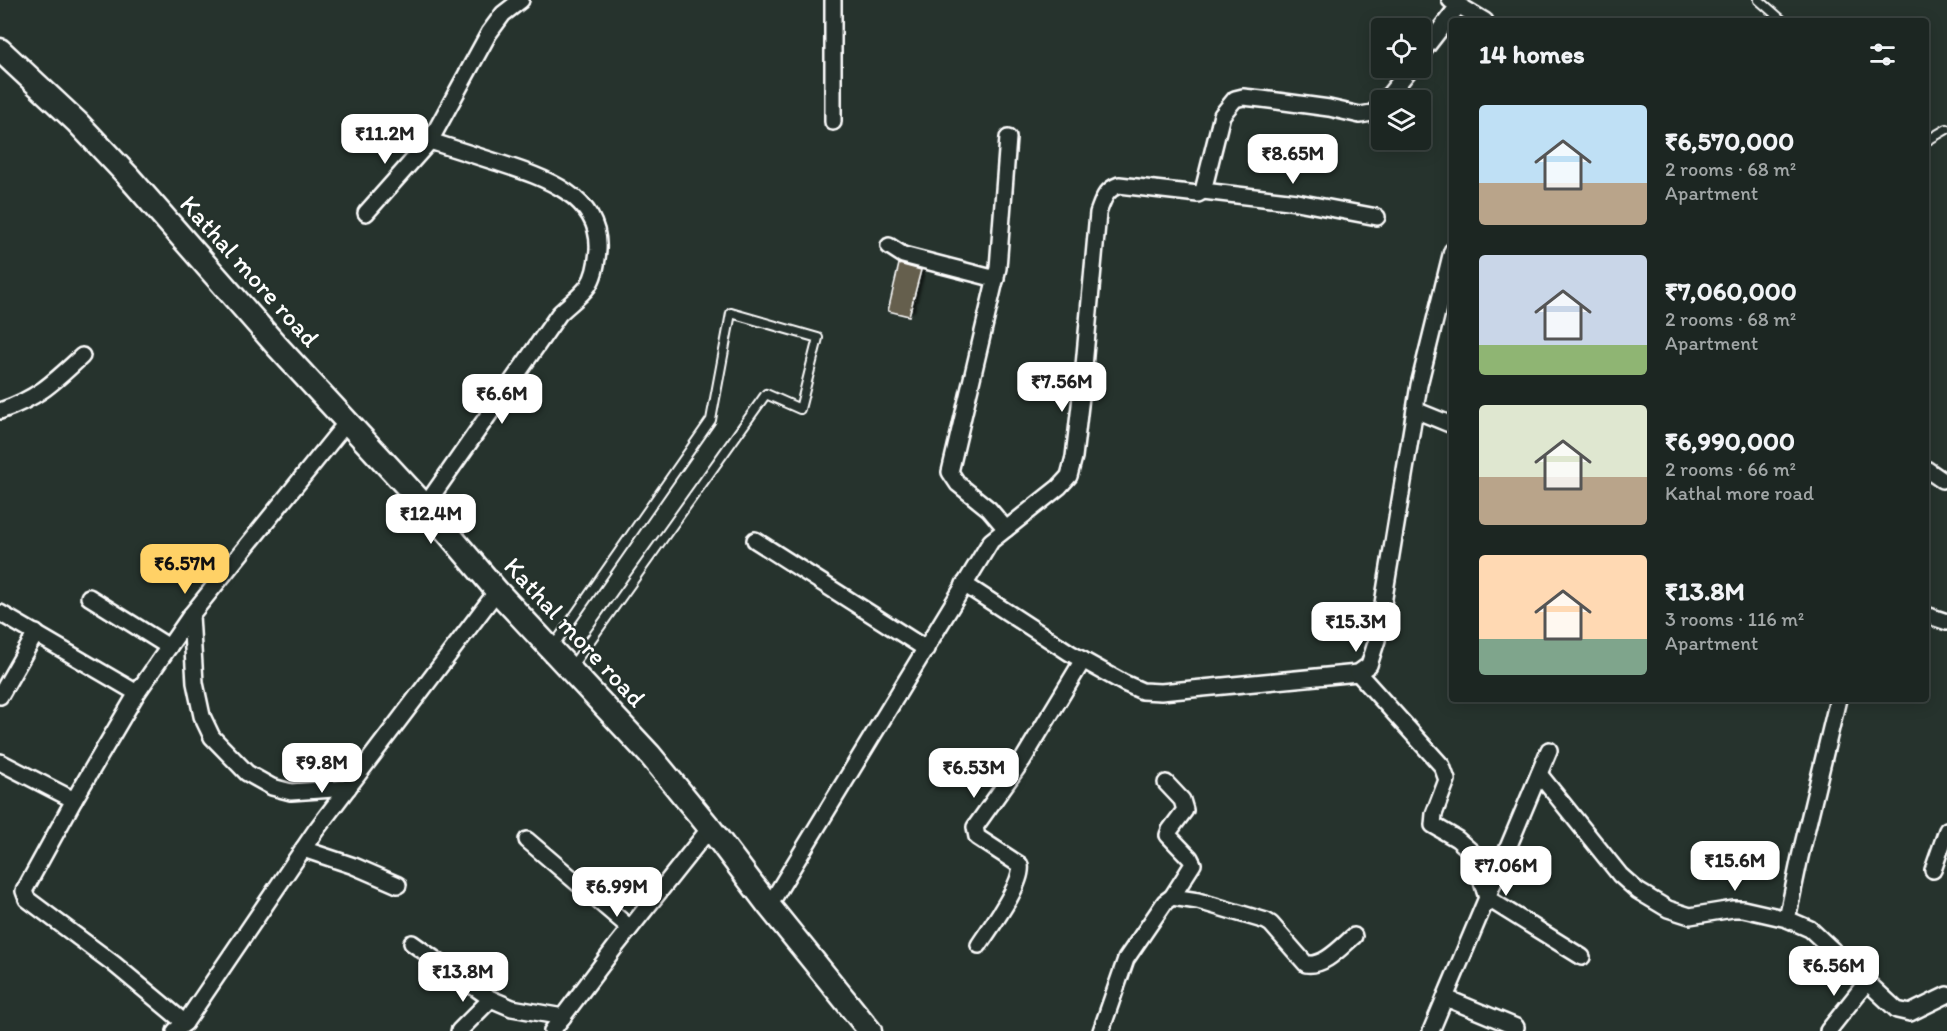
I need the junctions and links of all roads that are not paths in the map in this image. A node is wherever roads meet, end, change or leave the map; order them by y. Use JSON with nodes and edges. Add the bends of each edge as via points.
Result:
{"nodes":[{"id":1,"x":521,"y":0,"type":"edge"},
{"id":2,"x":833,"y":0,"type":"edge"},
{"id":3,"x":1759,"y":0,"type":"edge"},
{"id":4,"x":1454,"y":3,"type":"edge"},
{"id":5,"x":1480,"y":18,"type":"edge"},
{"id":6,"x":1780,"y":18,"type":"edge"},
{"id":7,"x":1431,"y":38,"type":"edge"},
{"id":8,"x":0,"y":50,"type":"edge"},
{"id":9,"x":1403,"y":78,"type":"edge"},
{"id":10,"x":1393,"y":90,"type":"edge"},
{"id":11,"x":1371,"y":113,"type":"edge"},
{"id":12,"x":833,"y":122,"type":"dead end"},
{"id":13,"x":1947,"y":129,"type":"edge"},
{"id":14,"x":1008,"y":138,"type":"dead end"},
{"id":15,"x":1929,"y":139,"type":"edge"},
{"id":16,"x":430,"y":141,"type":"junction"},
{"id":17,"x":1203,"y":191,"type":"junction"},
{"id":18,"x":366,"y":213,"type":"dead end"},
{"id":19,"x":1377,"y":217,"type":"dead end"},
{"id":20,"x":890,"y":246,"type":"dead end"},
{"id":21,"x":1449,"y":263,"type":"edge"},
{"id":22,"x":996,"y":279,"type":"junction"},
{"id":23,"x":82,"y":356,"type":"dead end"},
{"id":24,"x":1415,"y":410,"type":"junction"},
{"id":25,"x":0,"y":411,"type":"edge"},
{"id":26,"x":347,"y":422,"type":"junction"},
{"id":27,"x":1449,"y":424,"type":"edge"},
{"id":28,"x":1929,"y":471,"type":"edge"},
{"id":29,"x":1942,"y":480,"type":"dead end"},
{"id":30,"x":425,"y":506,"type":"junction"},
{"id":31,"x":1006,"y":529,"type":"junction"},
{"id":32,"x":755,"y":540,"type":"dead end"},
{"id":33,"x":964,"y":584,"type":"junction"},
{"id":34,"x":497,"y":591,"type":"junction"},
{"id":35,"x":90,"y":597,"type":"dead end"},
{"id":36,"x":0,"y":613,"type":"edge"},
{"id":37,"x":191,"y":615,"type":"junction"},
{"id":38,"x":1929,"y":616,"type":"edge"},
{"id":39,"x":1947,"y":622,"type":"edge"},
{"id":40,"x":36,"y":633,"type":"junction"},
{"id":41,"x":169,"y":647,"type":"junction"},
{"id":42,"x":926,"y":649,"type":"junction"},
{"id":43,"x":551,"y":650,"type":"junction"},
{"id":44,"x":1083,"y":660,"type":"junction"},
{"id":45,"x":569,"y":670,"type":"junction"},
{"id":46,"x":1358,"y":673,"type":"junction"},
{"id":47,"x":137,"y":693,"type":"junction"},
{"id":48,"x":0,"y":696,"type":"edge"},
{"id":49,"x":1838,"y":702,"type":"edge"},
{"id":50,"x":1549,"y":750,"type":"dead end"},
{"id":51,"x":0,"y":762,"type":"edge"},
{"id":52,"x":1539,"y":774,"type":"junction"},
{"id":53,"x":1166,"y":783,"type":"dead end"},
{"id":54,"x":348,"y":788,"type":"junction"},
{"id":55,"x":74,"y":800,"type":"junction"},
{"id":56,"x":1946,"y":827,"type":"edge"},
{"id":57,"x":710,"y":828,"type":"junction"},
{"id":58,"x":527,"y":840,"type":"dead end"},
{"id":59,"x":303,"y":849,"type":"junction"},
{"id":60,"x":1933,"y":870,"type":"dead end"},
{"id":61,"x":398,"y":885,"type":"dead end"},
{"id":62,"x":1172,"y":897,"type":"junction"},
{"id":63,"x":1487,"y":898,"type":"junction"},
{"id":64,"x":769,"y":906,"type":"junction"},
{"id":65,"x":1787,"y":919,"type":"junction"},
{"id":66,"x":630,"y":928,"type":"junction"},
{"id":67,"x":1354,"y":936,"type":"dead end"},
{"id":68,"x":412,"y":943,"type":"dead end"},
{"id":69,"x":979,"y":945,"type":"dead end"},
{"id":70,"x":1582,"y":957,"type":"dead end"},
{"id":71,"x":1866,"y":983,"type":"junction"},
{"id":72,"x":1947,"y":995,"type":"edge"},
{"id":73,"x":1446,"y":998,"type":"junction"},
{"id":74,"x":491,"y":999,"type":"junction"},
{"id":75,"x":563,"y":1017,"type":"junction"},
{"id":76,"x":180,"y":1027,"type":"edge"},
{"id":77,"x":1516,"y":1027,"type":"dead end"},
{"id":78,"x":459,"y":1031,"type":"edge"},
{"id":79,"x":552,"y":1031,"type":"edge"},
{"id":80,"x":870,"y":1031,"type":"edge"},
{"id":81,"x":1101,"y":1031,"type":"edge"},
{"id":82,"x":1431,"y":1031,"type":"edge"},
{"id":83,"x":1827,"y":1031,"type":"edge"}],
"edges":[{"from":1,"to":16,"type":"street","via":[[503,14],[489,33]]},
{"from":2,"to":12,"type":"street"},
{"from":3,"to":6,"type":"lane"},
{"from":4,"to":5,"type":"street"},
{"from":4,"to":7,"type":"street"},
{"from":8,"to":26,"type":"main road","name":"Kathal more road","via":[[120,168]]},
{"from":9,"to":10,"type":"street"},
{"from":11,"to":17,"type":"street","via":[[1235,99],[1222,115]]},
{"from":13,"to":15,"type":"lane"},
{"from":14,"to":22,"type":"street"},
{"from":16,"to":18,"type":"street"},
{"from":16,"to":30,"type":"street","via":[[560,186],[596,225],[598,239],[596,263],[586,288],[559,315]]},
{"from":17,"to":19,"type":"street","via":[[1297,202]]},
{"from":17,"to":31,"type":"street","via":[[1198,194],[1119,185],[1105,194],[1098,213],[1069,476]]},
{"from":20,"to":22,"type":"street","via":[[903,255]]},
{"from":21,"to":24,"type":"street"},
{"from":22,"to":31,"type":"street","via":[[950,472]]},
{"from":23,"to":25,"type":"street","via":[[46,389]]},
{"from":24,"to":27,"type":"street"},
{"from":24,"to":46,"type":"street","via":[[1377,640],[1369,665]]},
{"from":26,"to":30,"type":"main road","name":"Kathal more road"},
{"from":26,"to":37,"type":"street"},
{"from":28,"to":29,"type":"street"},
{"from":30,"to":34,"type":"main road","name":"Kathal more road"},
{"from":31,"to":33,"type":"street","via":[[991,541]]},
{"from":32,"to":42,"type":"street"},
{"from":33,"to":42,"type":"street"},
{"from":33,"to":44,"type":"street"},
{"from":34,"to":43,"type":"main road","name":"Kathal more road"},
{"from":34,"to":54,"type":"street"},
{"from":35,"to":41,"type":"street"},
{"from":36,"to":40,"type":"street"},
{"from":37,"to":41,"type":"street"},
{"from":37,"to":54,"type":"street","via":[[195,683],[201,716],[212,737],[247,773],[272,787],[291,792]]},
{"from":38,"to":39,"type":"street"},
{"from":40,"to":47,"type":"street"},
{"from":40,"to":48,"type":"street"},
{"from":41,"to":47,"type":"street"},
{"from":42,"to":64,"type":"street"},
{"from":43,"to":45,"type":"main road","name":"Kathal more road"},
{"from":43,"to":45,"type":"lane","via":[[711,420],[731,313],[818,338],[800,409],[766,394]]},
{"from":44,"to":46,"type":"street","via":[[1142,691],[1161,692]]},
{"from":44,"to":69,"type":"street","via":[[1022,761],[975,827],[977,837],[1021,868],[1016,886]]},
{"from":45,"to":57,"type":"main road","name":"Kathal more road","via":[[650,755]]},
{"from":46,"to":63,"type":"street","via":[[1442,766],[1447,780],[1433,825],[1473,853]]},
{"from":47,"to":55,"type":"street"},
{"from":49,"to":65,"type":"street"},
{"from":50,"to":52,"type":"street"},
{"from":51,"to":55,"type":"street"},
{"from":52,"to":63,"type":"street"},
{"from":52,"to":65,"type":"street","via":[[1620,874],[1638,891],[1668,909],[1690,916],[1733,909]]},
{"from":53,"to":62,"type":"street","via":[[1182,800],[1185,810],[1170,830],[1169,839],[1193,864]]},
{"from":54,"to":59,"type":"street"},
{"from":55,"to":76,"type":"street","via":[[26,884],[27,899],[114,964]]},
{"from":56,"to":60,"type":"street"},
{"from":57,"to":64,"type":"main road","name":"Kathal more road"},
{"from":57,"to":66,"type":"street"},
{"from":58,"to":66,"type":"street"},
{"from":59,"to":61,"type":"street"},
{"from":59,"to":76,"type":"street"},
{"from":62,"to":67,"type":"street","via":[[1266,921],[1306,964],[1321,963]]},
{"from":62,"to":81,"type":"street","via":[[1126,959]]},
{"from":63,"to":70,"type":"street"},
{"from":63,"to":73,"type":"street"},
{"from":64,"to":80,"type":"main road","name":"Kathal more road"},
{"from":65,"to":71,"type":"street","via":[[1810,929]]},
{"from":66,"to":75,"type":"street"},
{"from":68,"to":74,"type":"street"},
{"from":71,"to":72,"type":"street","via":[[1892,1007],[1910,1013]]},
{"from":71,"to":83,"type":"street"},
{"from":73,"to":77,"type":"street"},
{"from":73,"to":82,"type":"street"},
{"from":74,"to":75,"type":"street","via":[[512,1008]]},
{"from":74,"to":78,"type":"street"},
{"from":75,"to":79,"type":"street"}]}
